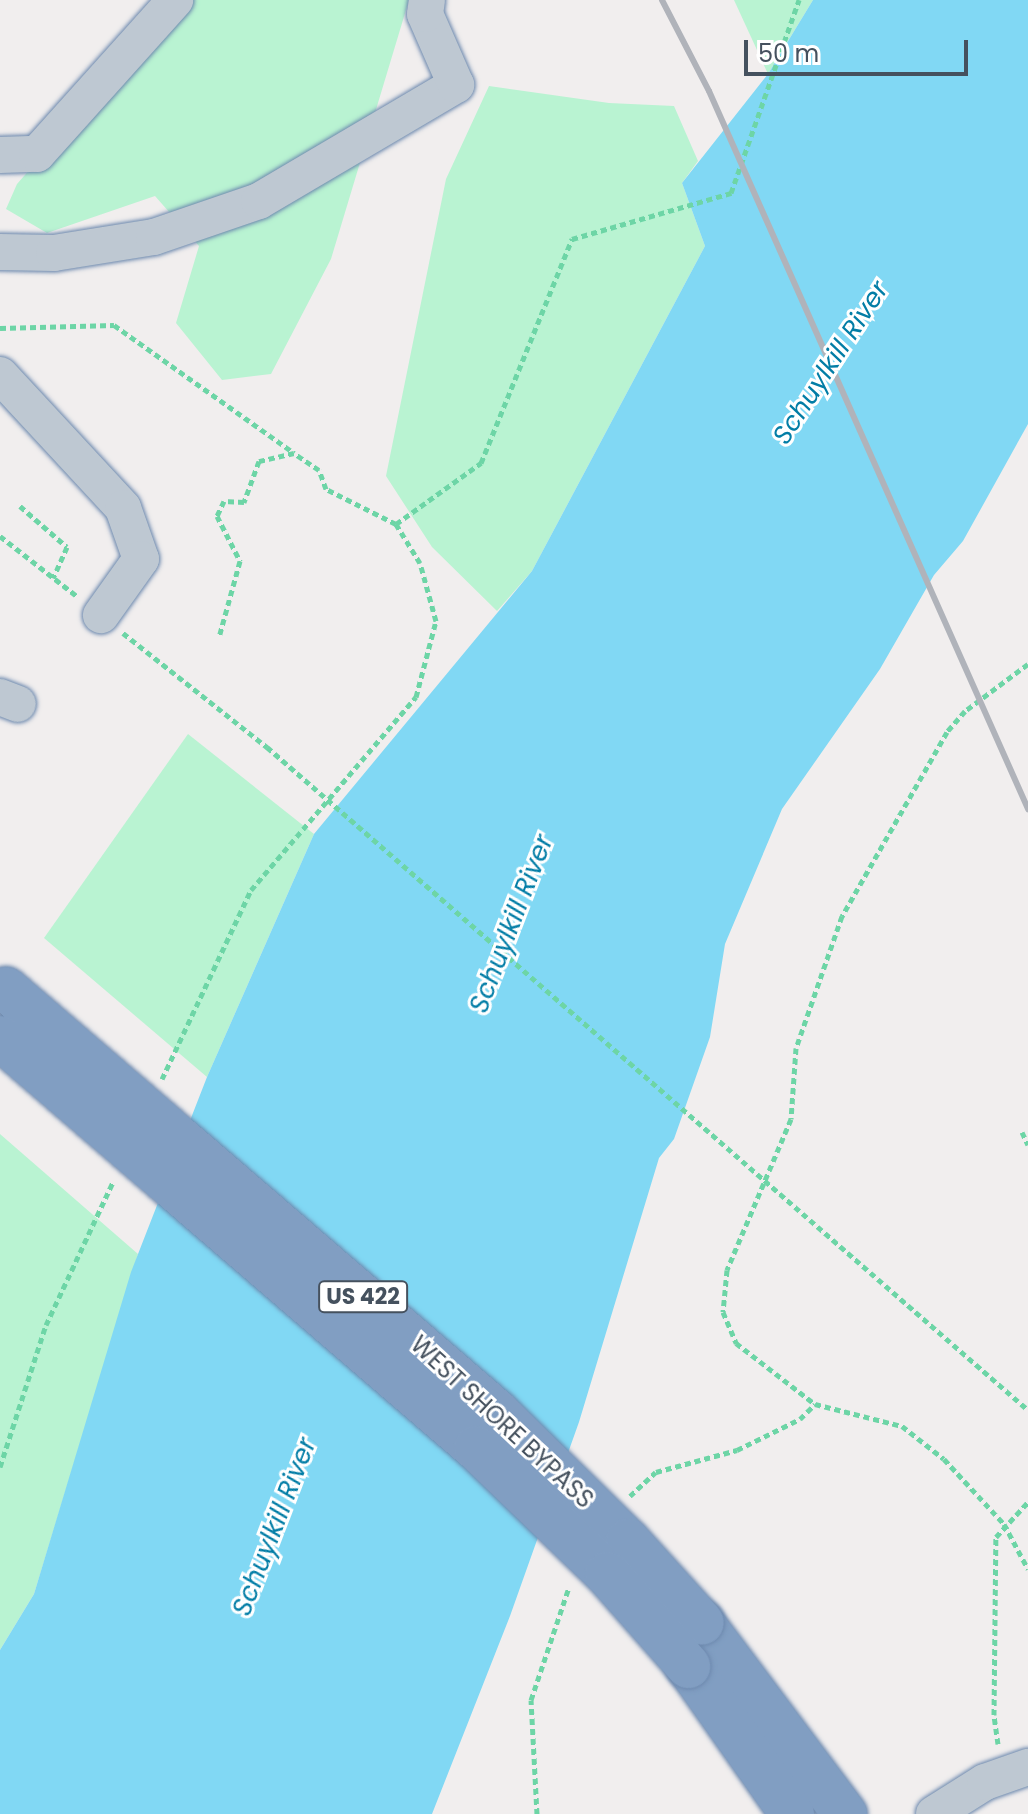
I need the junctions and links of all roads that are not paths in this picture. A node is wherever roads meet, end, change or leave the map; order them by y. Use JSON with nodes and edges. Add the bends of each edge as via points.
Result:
{"nodes":[{"id":1,"x":175,"y":0,"type":"edge"},
{"id":2,"x":427,"y":0,"type":"edge"},
{"id":3,"x":0,"y":155,"type":"edge"},
{"id":4,"x":0,"y":252,"type":"edge"},
{"id":5,"x":0,"y":375,"type":"edge"},
{"id":6,"x":101,"y":615,"type":"road end"},
{"id":7,"x":3,"y":986,"type":"edge"},
{"id":8,"x":0,"y":1038,"type":"edge"},
{"id":9,"x":1017,"y":1771,"type":"edge"},
{"id":10,"x":792,"y":1814,"type":"edge"},
{"id":11,"x":845,"y":1814,"type":"edge"},
{"id":12,"x":934,"y":1814,"type":"edge"}],
"edges":[{"from":1,"to":3,"type":"street","via":[[37,154]]},
{"from":2,"to":4,"type":"street","via":[[425,14],[456,85],[259,201],[154,237],[54,253]]},
{"from":5,"to":6,"type":"street","via":[[123,508],[141,559]]},
{"from":7,"to":11,"type":"highway","name":"WEST SHORE BYPASS","number":"US 422","bridge":true,"via":[[497,1412],[628,1541],[702,1623]]},
{"from":8,"to":10,"type":"highway","name":"WEST SHORE BYPASS","number":"US 422","bridge":true,"via":[[476,1448],[607,1574],[688,1666]]},
{"from":9,"to":12,"type":"street"}]}
